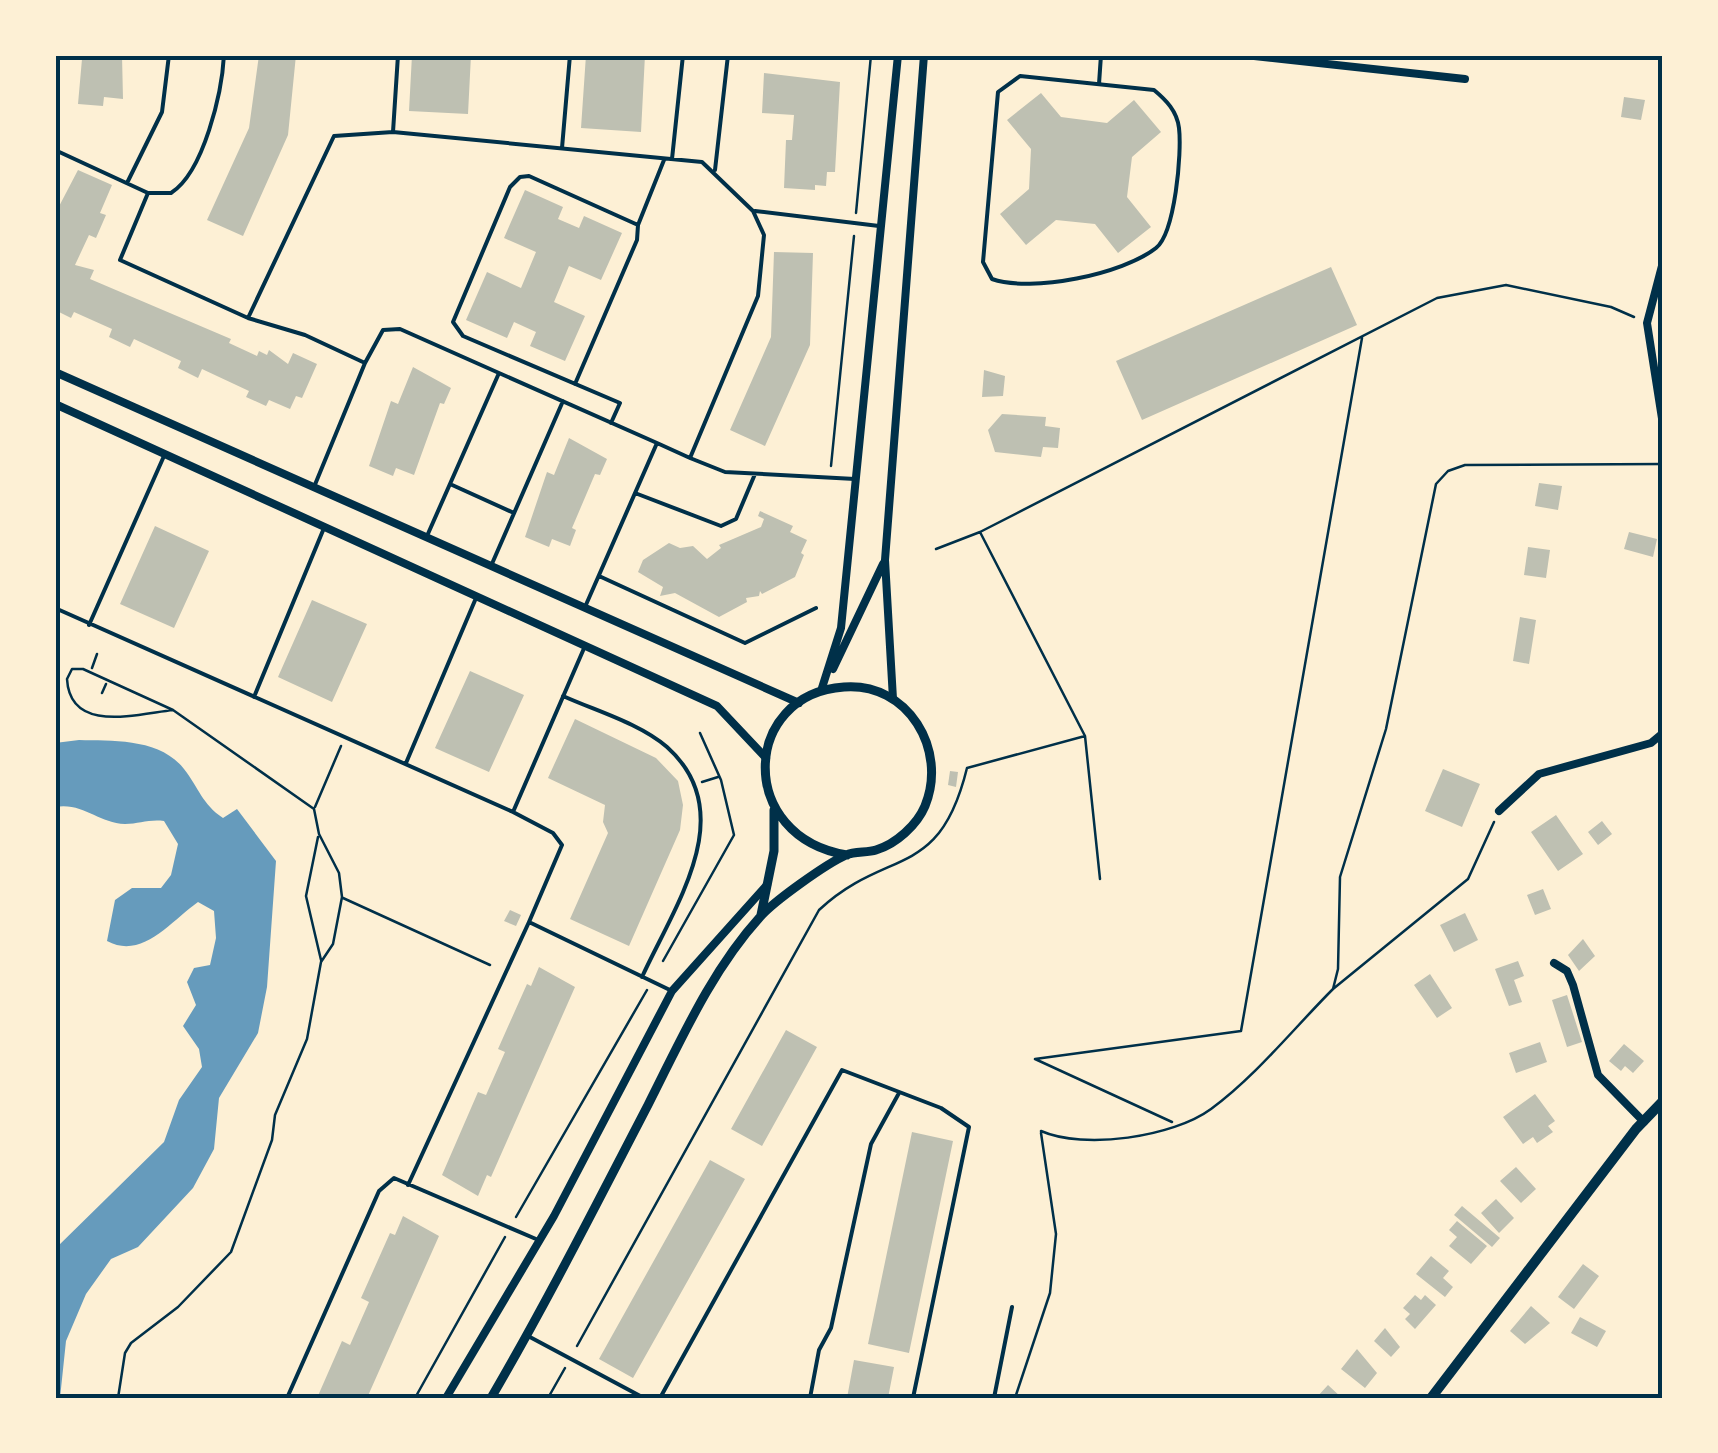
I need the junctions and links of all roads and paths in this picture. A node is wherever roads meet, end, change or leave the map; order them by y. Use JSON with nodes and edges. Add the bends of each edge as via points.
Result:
{"nodes":[{"id":1,"x":168,"y":55,"type":"edge"},
{"id":2,"x":224,"y":55,"type":"edge"},
{"id":3,"x":398,"y":55,"type":"edge"},
{"id":4,"x":570,"y":55,"type":"edge"},
{"id":5,"x":683,"y":55,"type":"edge"},
{"id":6,"x":728,"y":55,"type":"edge"},
{"id":7,"x":872,"y":55,"type":"edge"},
{"id":8,"x":898,"y":55,"type":"edge"},
{"id":9,"x":924,"y":55,"type":"edge"},
{"id":10,"x":1101,"y":55,"type":"edge"},
{"id":11,"x":1245,"y":55,"type":"edge"},
{"id":12,"x":1466,"y":79,"type":"dead end"},
{"id":13,"x":1099,"y":84,"type":"junction"},
{"id":14,"x":393,"y":132,"type":"junction"},
{"id":15,"x":562,"y":148,"type":"junction"},
{"id":16,"x":55,"y":150,"type":"edge"},
{"id":17,"x":665,"y":158,"type":"junction"},
{"id":18,"x":672,"y":159,"type":"junction"},
{"id":19,"x":715,"y":170,"type":"junction"},
{"id":20,"x":128,"y":181,"type":"junction"},
{"id":21,"x":148,"y":192,"type":"junction"},
{"id":22,"x":753,"y":211,"type":"junction"},
{"id":23,"x":855,"y":223,"type":"junction"},
{"id":24,"x":638,"y":225,"type":"junction"},
{"id":25,"x":879,"y":226,"type":"junction"},
{"id":26,"x":1663,"y":262,"type":"edge"},
{"id":27,"x":248,"y":318,"type":"junction"},
{"id":28,"x":1647,"y":323,"type":"junction"},
{"id":29,"x":1362,"y":338,"type":"junction"},
{"id":30,"x":365,"y":363,"type":"junction"},
{"id":31,"x":55,"y":372,"type":"edge"},
{"id":32,"x":499,"y":373,"type":"junction"},
{"id":33,"x":575,"y":384,"type":"junction"},
{"id":34,"x":563,"y":401,"type":"junction"},
{"id":35,"x":55,"y":404,"type":"edge"},
{"id":36,"x":611,"y":422,"type":"junction"},
{"id":37,"x":1663,"y":425,"type":"edge"},
{"id":38,"x":658,"y":443,"type":"junction"},
{"id":39,"x":164,"y":456,"type":"junction"},
{"id":40,"x":690,"y":458,"type":"junction"},
{"id":41,"x":1663,"y":464,"type":"edge"},
{"id":42,"x":831,"y":466,"type":"dead end"},
{"id":43,"x":755,"y":474,"type":"junction"},
{"id":44,"x":854,"y":480,"type":"junction"},
{"id":45,"x":450,"y":484,"type":"junction"},
{"id":46,"x":314,"y":486,"type":"junction"},
{"id":47,"x":635,"y":493,"type":"junction"},
{"id":48,"x":514,"y":512,"type":"junction"},
{"id":49,"x":324,"y":528,"type":"junction"},
{"id":50,"x":980,"y":532,"type":"junction"},
{"id":51,"x":427,"y":537,"type":"junction"},
{"id":52,"x":936,"y":549,"type":"dead end"},
{"id":53,"x":885,"y":560,"type":"junction"},
{"id":54,"x":491,"y":566,"type":"junction"},
{"id":55,"x":599,"y":576,"type":"junction"},
{"id":56,"x":476,"y":598,"type":"junction"},
{"id":57,"x":585,"y":607,"type":"junction"},
{"id":58,"x":55,"y":608,"type":"edge"},
{"id":59,"x":816,"y":608,"type":"dead end"},
{"id":60,"x":89,"y":625,"type":"junction"},
{"id":61,"x":585,"y":646,"type":"junction"},
{"id":62,"x":97,"y":654,"type":"dead end"},
{"id":63,"x":92,"y":668,"type":"dead end"},
{"id":64,"x":106,"y":684,"type":"dead end"},
{"id":65,"x":821,"y":691,"type":"junction"},
{"id":66,"x":102,"y":693,"type":"dead end"},
{"id":67,"x":564,"y":696,"type":"junction"},
{"id":68,"x":254,"y":697,"type":"junction"},
{"id":69,"x":894,"y":699,"type":"junction"},
{"id":70,"x":799,"y":702,"type":"junction"},
{"id":71,"x":174,"y":710,"type":"junction"},
{"id":72,"x":700,"y":733,"type":"dead end"},
{"id":73,"x":1663,"y":734,"type":"edge"},
{"id":74,"x":1086,"y":736,"type":"junction"},
{"id":75,"x":345,"y":737,"type":"junction"},
{"id":76,"x":766,"y":758,"type":"junction"},
{"id":77,"x":406,"y":763,"type":"junction"},
{"id":78,"x":720,"y":776,"type":"junction"},
{"id":79,"x":695,"y":785,"type":"junction"},
{"id":80,"x":314,"y":809,"type":"junction"},
{"id":81,"x":774,"y":810,"type":"junction"},
{"id":82,"x":1499,"y":811,"type":"joint"},
{"id":83,"x":513,"y":812,"type":"junction"},
{"id":84,"x":319,"y":834,"type":"junction"},
{"id":85,"x":847,"y":855,"type":"junction"},
{"id":86,"x":1100,"y":879,"type":"dead end"},
{"id":87,"x":768,"y":885,"type":"junction"},
{"id":88,"x":342,"y":898,"type":"junction"},
{"id":89,"x":761,"y":914,"type":"junction"},
{"id":90,"x":529,"y":922,"type":"junction"},
{"id":91,"x":321,"y":962,"type":"junction"},
{"id":92,"x":1554,"y":963,"type":"dead end"},
{"id":93,"x":490,"y":965,"type":"dead end"},
{"id":94,"x":642,"y":976,"type":"junction"},
{"id":95,"x":652,"y":981,"type":"junction"},
{"id":96,"x":1333,"y":989,"type":"junction"},
{"id":97,"x":672,"y":991,"type":"junction"},
{"id":98,"x":899,"y":1092,"type":"junction"},
{"id":99,"x":1663,"y":1102,"type":"edge"},
{"id":100,"x":1645,"y":1123,"type":"junction"},
{"id":101,"x":1176,"y":1124,"type":"junction"},
{"id":102,"x":408,"y":1185,"type":"junction"},
{"id":103,"x":510,"y":1228,"type":"junction"},
{"id":104,"x":536,"y":1239,"type":"junction"},
{"id":105,"x":1012,"y":1307,"type":"dead end"},
{"id":106,"x":528,"y":1336,"type":"junction"},
{"id":107,"x":577,"y":1346,"type":"dead end"},
{"id":108,"x":565,"y":1366,"type":"dead end"},
{"id":109,"x":118,"y":1398,"type":"edge"},
{"id":110,"x":287,"y":1398,"type":"edge"},
{"id":111,"x":415,"y":1398,"type":"edge"},
{"id":112,"x":446,"y":1398,"type":"edge"},
{"id":113,"x":492,"y":1398,"type":"edge"},
{"id":114,"x":548,"y":1398,"type":"edge"},
{"id":115,"x":644,"y":1398,"type":"edge"},
{"id":116,"x":660,"y":1398,"type":"edge"},
{"id":117,"x":810,"y":1398,"type":"edge"},
{"id":118,"x":912,"y":1398,"type":"edge"},
{"id":119,"x":994,"y":1398,"type":"edge"},
{"id":120,"x":1015,"y":1398,"type":"edge"},
{"id":121,"x":1430,"y":1398,"type":"edge"}],
"edges":[{"from":1,"to":20,"type":"lane","via":[[162,112]]},
{"from":2,"to":21,"type":"lane","via":[[214,117],[186,177],[172,193]]},
{"from":3,"to":14,"type":"lane"},
{"from":4,"to":15,"type":"lane"},
{"from":5,"to":18,"type":"lane"},
{"from":6,"to":19,"type":"lane"},
{"from":7,"to":23,"type":"path"},
{"from":8,"to":25,"type":"street"},
{"from":9,"to":53,"type":"street"},
{"from":10,"to":13,"type":"lane"},
{"from":11,"to":12,"type":"street"},
{"from":13,"to":13,"type":"lane","via":[[1020,76],[998,92],[982,262],[992,279],[1014,286],[1118,269],[1158,246],[1171,228],[1179,127],[1170,104],[1154,90]]},
{"from":14,"to":15,"type":"lane"},
{"from":14,"to":27,"type":"lane","via":[[334,136]]},
{"from":15,"to":17,"type":"lane"},
{"from":16,"to":20,"type":"lane"},
{"from":17,"to":18,"type":"lane"},
{"from":17,"to":24,"type":"lane"},
{"from":18,"to":19,"type":"lane"},
{"from":19,"to":22,"type":"lane"},
{"from":20,"to":21,"type":"lane"},
{"from":21,"to":27,"type":"lane","via":[[120,260]]},
{"from":22,"to":23,"type":"lane"},
{"from":22,"to":40,"type":"lane","via":[[764,235],[758,296]]},
{"from":23,"to":25,"type":"lane"},
{"from":23,"to":42,"type":"path"},
{"from":24,"to":33,"type":"lane","via":[[638,240]]},
{"from":24,"to":33,"type":"lane","via":[[520,177],[510,186],[454,314],[463,336]]},
{"from":25,"to":44,"type":"street"},
{"from":26,"to":28,"type":"street"},
{"from":27,"to":30,"type":"lane"},
{"from":28,"to":29,"type":"path","via":[[1611,307],[1506,285],[1437,298]]},
{"from":28,"to":37,"type":"street"},
{"from":29,"to":50,"type":"path"},
{"from":29,"to":101,"type":"path","via":[[1241,1031],[1035,1059]]},
{"from":30,"to":32,"type":"lane","via":[[383,330],[400,330]]},
{"from":30,"to":46,"type":"lane"},
{"from":31,"to":46,"type":"street"},
{"from":32,"to":34,"type":"lane"},
{"from":32,"to":45,"type":"lane"},
{"from":33,"to":36,"type":"lane","via":[[620,404]]},
{"from":34,"to":36,"type":"lane"},
{"from":34,"to":48,"type":"lane"},
{"from":35,"to":39,"type":"street"},
{"from":36,"to":38,"type":"lane"},
{"from":38,"to":40,"type":"lane"},
{"from":38,"to":47,"type":"lane"},
{"from":39,"to":49,"type":"street"},
{"from":39,"to":60,"type":"lane"},
{"from":40,"to":43,"type":"lane","via":[[725,472]]},
{"from":41,"to":96,"type":"path","via":[[1464,465],[1436,484],[1386,729],[1340,877]]},
{"from":43,"to":44,"type":"lane"},
{"from":43,"to":47,"type":"lane","via":[[736,518],[721,526]]},
{"from":44,"to":65,"type":"street","via":[[841,628]]},
{"from":45,"to":48,"type":"lane"},
{"from":45,"to":51,"type":"lane"},
{"from":46,"to":51,"type":"street"},
{"from":47,"to":55,"type":"lane"},
{"from":48,"to":54,"type":"lane"},
{"from":49,"to":56,"type":"street"},
{"from":49,"to":68,"type":"lane"},
{"from":50,"to":52,"type":"path"},
{"from":50,"to":74,"type":"path"},
{"from":51,"to":54,"type":"street"},
{"from":53,"to":65,"type":"street"},
{"from":53,"to":69,"type":"street"},
{"from":54,"to":57,"type":"street"},
{"from":55,"to":57,"type":"lane"},
{"from":55,"to":59,"type":"lane","via":[[745,642]]},
{"from":56,"to":61,"type":"street"},
{"from":56,"to":77,"type":"lane"},
{"from":57,"to":70,"type":"street"},
{"from":58,"to":60,"type":"lane"},
{"from":60,"to":68,"type":"lane"},
{"from":61,"to":67,"type":"lane"},
{"from":61,"to":76,"type":"street","via":[[716,706]]},
{"from":62,"to":63,"type":"path"},
{"from":64,"to":66,"type":"path"},
{"from":65,"to":69,"type":"street","via":[[858,688]]},
{"from":65,"to":70,"type":"street"},
{"from":67,"to":79,"type":"lane","via":[[666,746]]},
{"from":67,"to":83,"type":"lane"},
{"from":68,"to":75,"type":"lane"},
{"from":69,"to":85,"type":"street","via":[[917,720],[930,748],[933,780],[924,810],[905,834],[878,850]]},
{"from":70,"to":76,"type":"street","via":[[772,737]]},
{"from":71,"to":71,"type":"path","via":[[83,669],[72,669],[67,678],[76,706],[88,713],[106,718]]},
{"from":71,"to":80,"type":"path"},
{"from":72,"to":78,"type":"path"},
{"from":73,"to":82,"type":"street","via":[[1651,744],[1540,774]]},
{"from":74,"to":86,"type":"path"},
{"from":74,"to":107,"type":"path","via":[[968,768],[958,802],[919,855],[859,879],[819,910]]},
{"from":75,"to":77,"type":"lane"},
{"from":75,"to":80,"type":"path"},
{"from":76,"to":81,"type":"street"},
{"from":77,"to":83,"type":"lane"},
{"from":78,"to":79,"type":"path"},
{"from":78,"to":95,"type":"path","via":[[734,835]]},
{"from":79,"to":94,"type":"lane","via":[[705,818],[700,850]]},
{"from":80,"to":84,"type":"path"},
{"from":81,"to":85,"type":"street","via":[[804,842]]},
{"from":81,"to":87,"type":"street"},
{"from":82,"to":96,"type":"path","via":[[1468,879]]},
{"from":83,"to":90,"type":"lane","via":[[562,845]]},
{"from":84,"to":88,"type":"path","via":[[334,860]]},
{"from":84,"to":91,"type":"path","via":[[306,896]]},
{"from":85,"to":89,"type":"street"},
{"from":87,"to":89,"type":"street"},
{"from":87,"to":97,"type":"street"},
{"from":88,"to":91,"type":"path","via":[[334,944]]},
{"from":88,"to":93,"type":"path"},
{"from":89,"to":106,"type":"street","via":[[712,982]]},
{"from":90,"to":94,"type":"lane"},
{"from":90,"to":102,"type":"lane"},
{"from":91,"to":109,"type":"path","via":[[307,1039],[274,1115],[271,1142],[231,1252],[178,1307],[131,1343]]},
{"from":92,"to":100,"type":"street","via":[[1574,985],[1598,1074]]},
{"from":94,"to":95,"type":"lane"},
{"from":95,"to":97,"type":"lane"},
{"from":95,"to":103,"type":"path"},
{"from":96,"to":101,"type":"path","via":[[1209,1110]]},
{"from":97,"to":104,"type":"street"},
{"from":98,"to":116,"type":"lane","via":[[842,1070]]},
{"from":98,"to":117,"type":"lane","via":[[870,1144]]},
{"from":98,"to":118,"type":"lane","via":[[968,1127]]},
{"from":99,"to":100,"type":"main road"},
{"from":100,"to":121,"type":"main road"},
{"from":101,"to":120,"type":"path","via":[[1098,1143],[1062,1141],[1041,1131],[1056,1234],[1050,1293]]},
{"from":102,"to":103,"type":"lane"},
{"from":102,"to":110,"type":"lane","via":[[394,1178],[380,1191]]},
{"from":103,"to":104,"type":"lane"},
{"from":103,"to":111,"type":"path"},
{"from":104,"to":112,"type":"street"},
{"from":105,"to":119,"type":"lane"},
{"from":106,"to":113,"type":"street"},
{"from":106,"to":115,"type":"lane"},
{"from":108,"to":114,"type":"path"}]}
